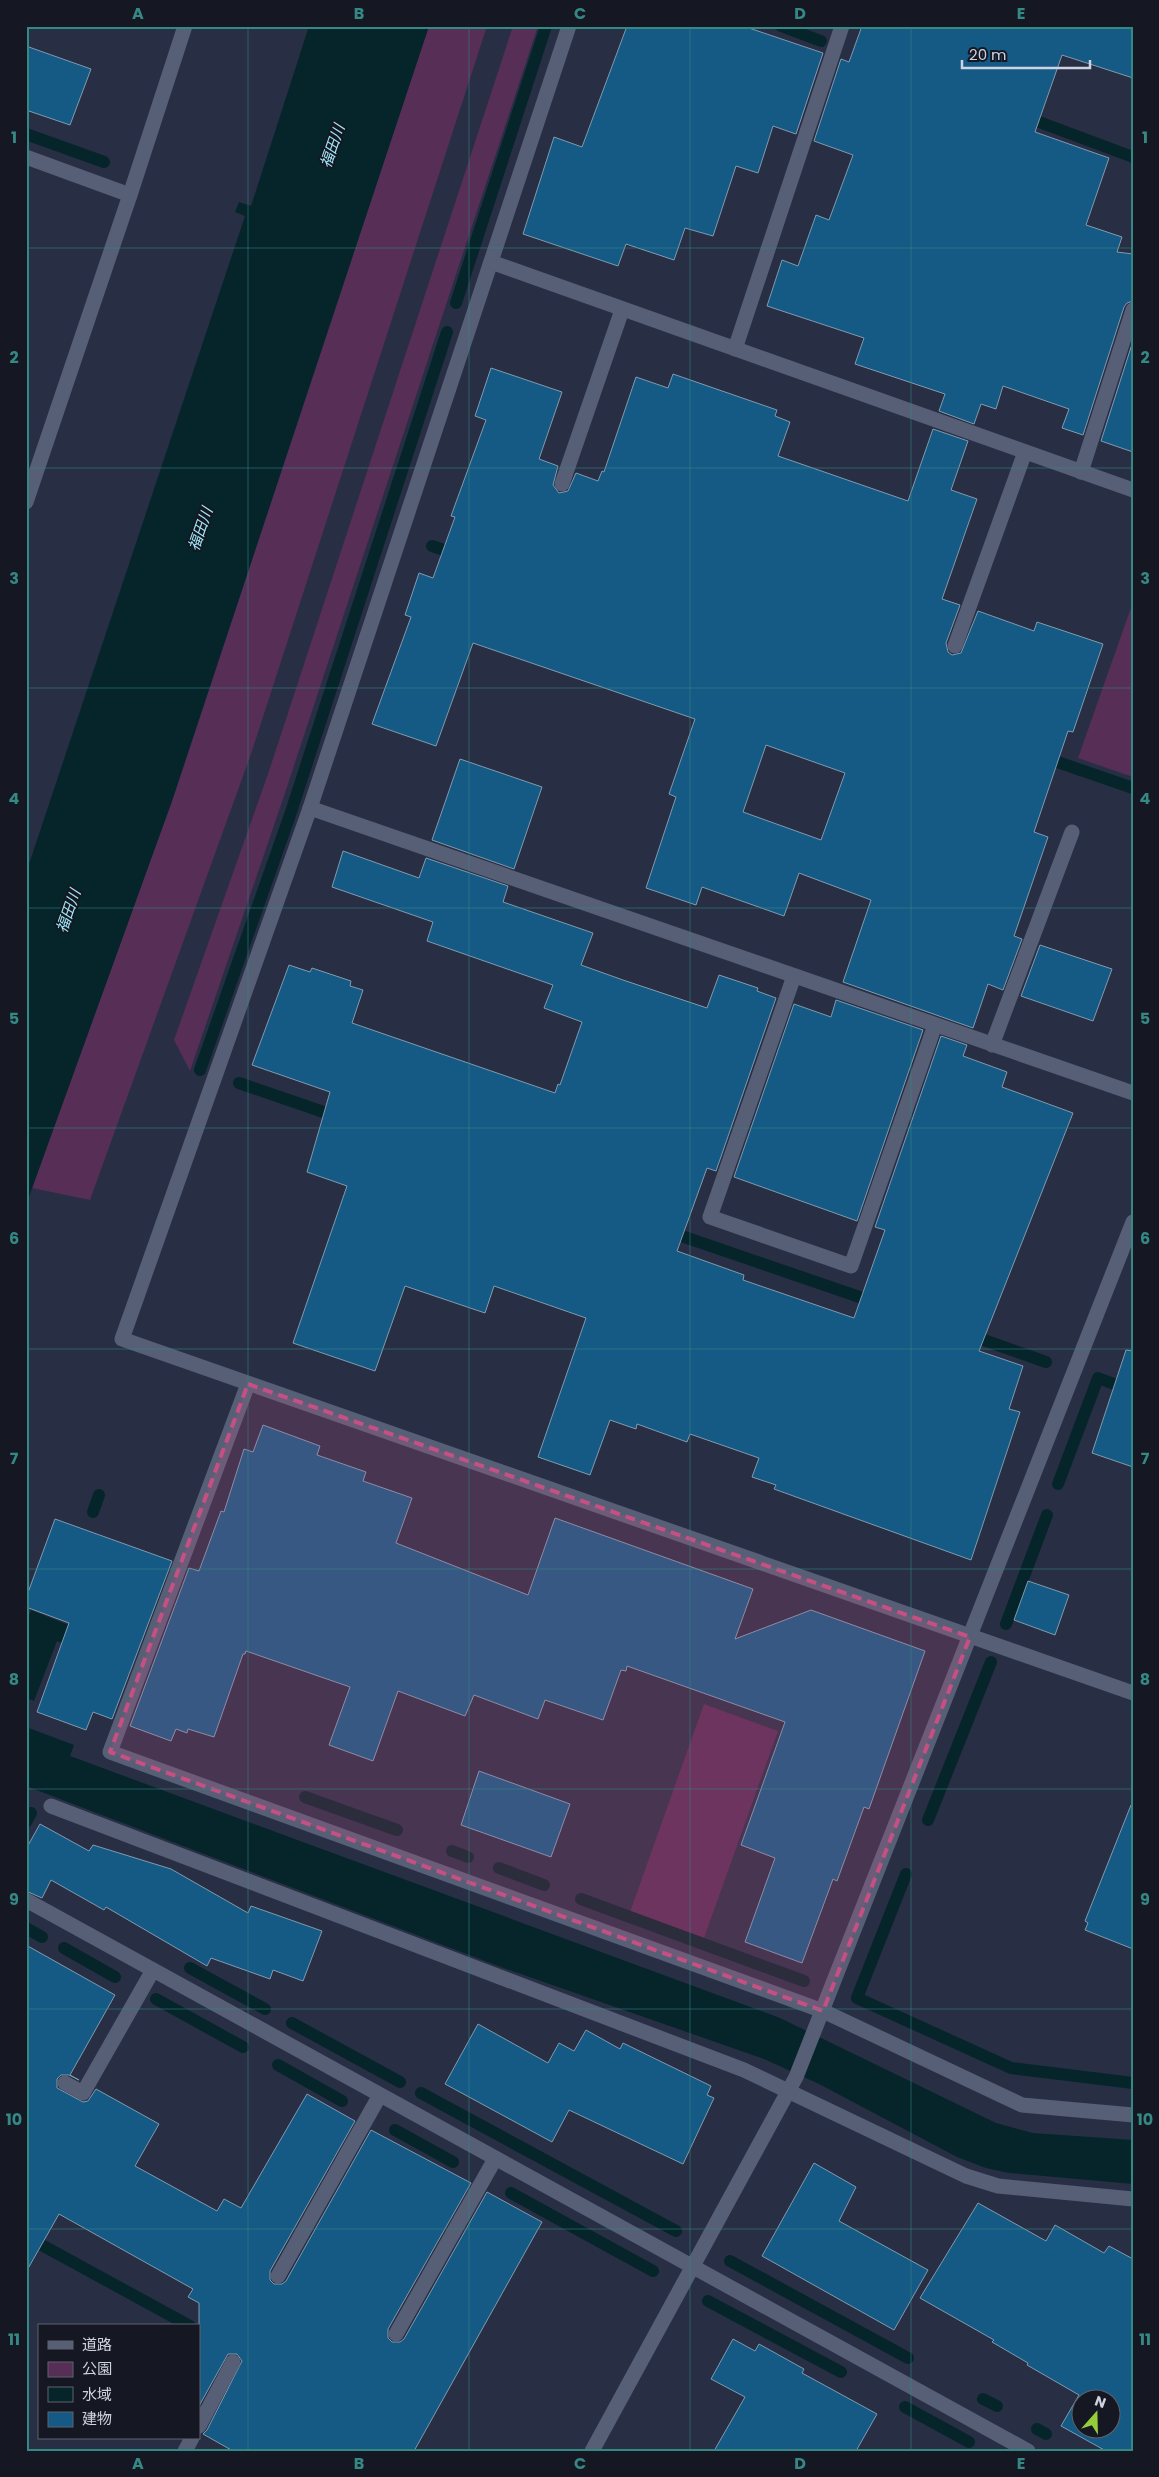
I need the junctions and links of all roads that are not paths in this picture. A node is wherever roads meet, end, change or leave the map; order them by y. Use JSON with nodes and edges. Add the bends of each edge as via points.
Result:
{"nodes":[{"id":1,"x":185,"y":26,"type":"edge"},
{"id":2,"x":569,"y":26,"type":"edge"},
{"id":3,"x":842,"y":26,"type":"edge"},
{"id":4,"x":26,"y":157,"type":"edge"},
{"id":5,"x":130,"y":195,"type":"junction"},
{"id":6,"x":491,"y":262,"type":"junction"},
{"id":7,"x":622,"y":310,"type":"junction"},
{"id":8,"x":1133,"y":310,"type":"edge"},
{"id":9,"x":735,"y":349,"type":"junction"},
{"id":10,"x":1025,"y":452,"type":"junction"},
{"id":11,"x":1081,"y":472,"type":"junction"},
{"id":12,"x":562,"y":484,"type":"dead end"},
{"id":13,"x":1133,"y":490,"type":"edge"},
{"id":14,"x":26,"y":502,"type":"edge"},
{"id":15,"x":955,"y":646,"type":"dead end"},
{"id":16,"x":310,"y":808,"type":"junction"},
{"id":17,"x":1072,"y":832,"type":"dead end"},
{"id":18,"x":794,"y":976,"type":"junction"},
{"id":19,"x":935,"y":1025,"type":"junction"},
{"id":20,"x":992,"y":1045,"type":"junction"},
{"id":21,"x":1133,"y":1093,"type":"edge"},
{"id":22,"x":1133,"y":1222,"type":"edge"},
{"id":23,"x":248,"y":1384,"type":"junction"},
{"id":24,"x":970,"y":1637,"type":"junction"},
{"id":25,"x":1133,"y":1693,"type":"edge"},
{"id":26,"x":51,"y":1806,"type":"dead end"},
{"id":27,"x":26,"y":1900,"type":"edge"},
{"id":28,"x":153,"y":1970,"type":"junction"},
{"id":29,"x":823,"y":2011,"type":"junction"},
{"id":30,"x":65,"y":2083,"type":"dead end"},
{"id":31,"x":789,"y":2091,"type":"junction"},
{"id":32,"x":380,"y":2095,"type":"junction"},
{"id":33,"x":1133,"y":2115,"type":"edge"},
{"id":34,"x":495,"y":2159,"type":"junction"},
{"id":35,"x":1133,"y":2199,"type":"edge"},
{"id":36,"x":692,"y":2268,"type":"junction"},
{"id":37,"x":278,"y":2276,"type":"dead end"},
{"id":38,"x":396,"y":2334,"type":"dead end"},
{"id":39,"x":233,"y":2362,"type":"dead end"},
{"id":40,"x":200,"y":2424,"type":"edge"},
{"id":41,"x":592,"y":2451,"type":"edge"},
{"id":42,"x":1028,"y":2451,"type":"edge"}],
"edges":[{"from":1,"to":5,"type":"street"},
{"from":2,"to":6,"type":"street"},
{"from":3,"to":9,"type":"street"},
{"from":4,"to":5,"type":"street"},
{"from":5,"to":14,"type":"street"},
{"from":6,"to":7,"type":"street"},
{"from":6,"to":16,"type":"street"},
{"from":7,"to":9,"type":"street"},
{"from":7,"to":12,"type":"street"},
{"from":8,"to":11,"type":"street"},
{"from":9,"to":10,"type":"street"},
{"from":10,"to":11,"type":"street"},
{"from":10,"to":15,"type":"street"},
{"from":11,"to":13,"type":"street"},
{"from":16,"to":18,"type":"street"},
{"from":16,"to":23,"type":"street","via":[[122,1339]]},
{"from":17,"to":20,"type":"street"},
{"from":18,"to":19,"type":"street"},
{"from":18,"to":19,"type":"street","via":[[710,1217],[729,1224],[851,1266]]},
{"from":19,"to":20,"type":"street"},
{"from":20,"to":21,"type":"street"},
{"from":22,"to":24,"type":"street"},
{"from":23,"to":24,"type":"street"},
{"from":23,"to":29,"type":"street","via":[[110,1752]]},
{"from":24,"to":25,"type":"street"},
{"from":24,"to":29,"type":"street"},
{"from":26,"to":31,"type":"street","via":[[744,2070]]},
{"from":27,"to":28,"type":"street"},
{"from":28,"to":30,"type":"street","via":[[83,2093]]},
{"from":28,"to":32,"type":"street"},
{"from":29,"to":31,"type":"street"},
{"from":29,"to":33,"type":"street","via":[[1022,2105]]},
{"from":31,"to":35,"type":"street","via":[[966,2176],[998,2186]]},
{"from":31,"to":36,"type":"street"},
{"from":32,"to":34,"type":"street"},
{"from":32,"to":37,"type":"street"},
{"from":34,"to":36,"type":"street"},
{"from":34,"to":38,"type":"street"},
{"from":36,"to":41,"type":"street"},
{"from":36,"to":42,"type":"street"},
{"from":39,"to":40,"type":"street"}]}
